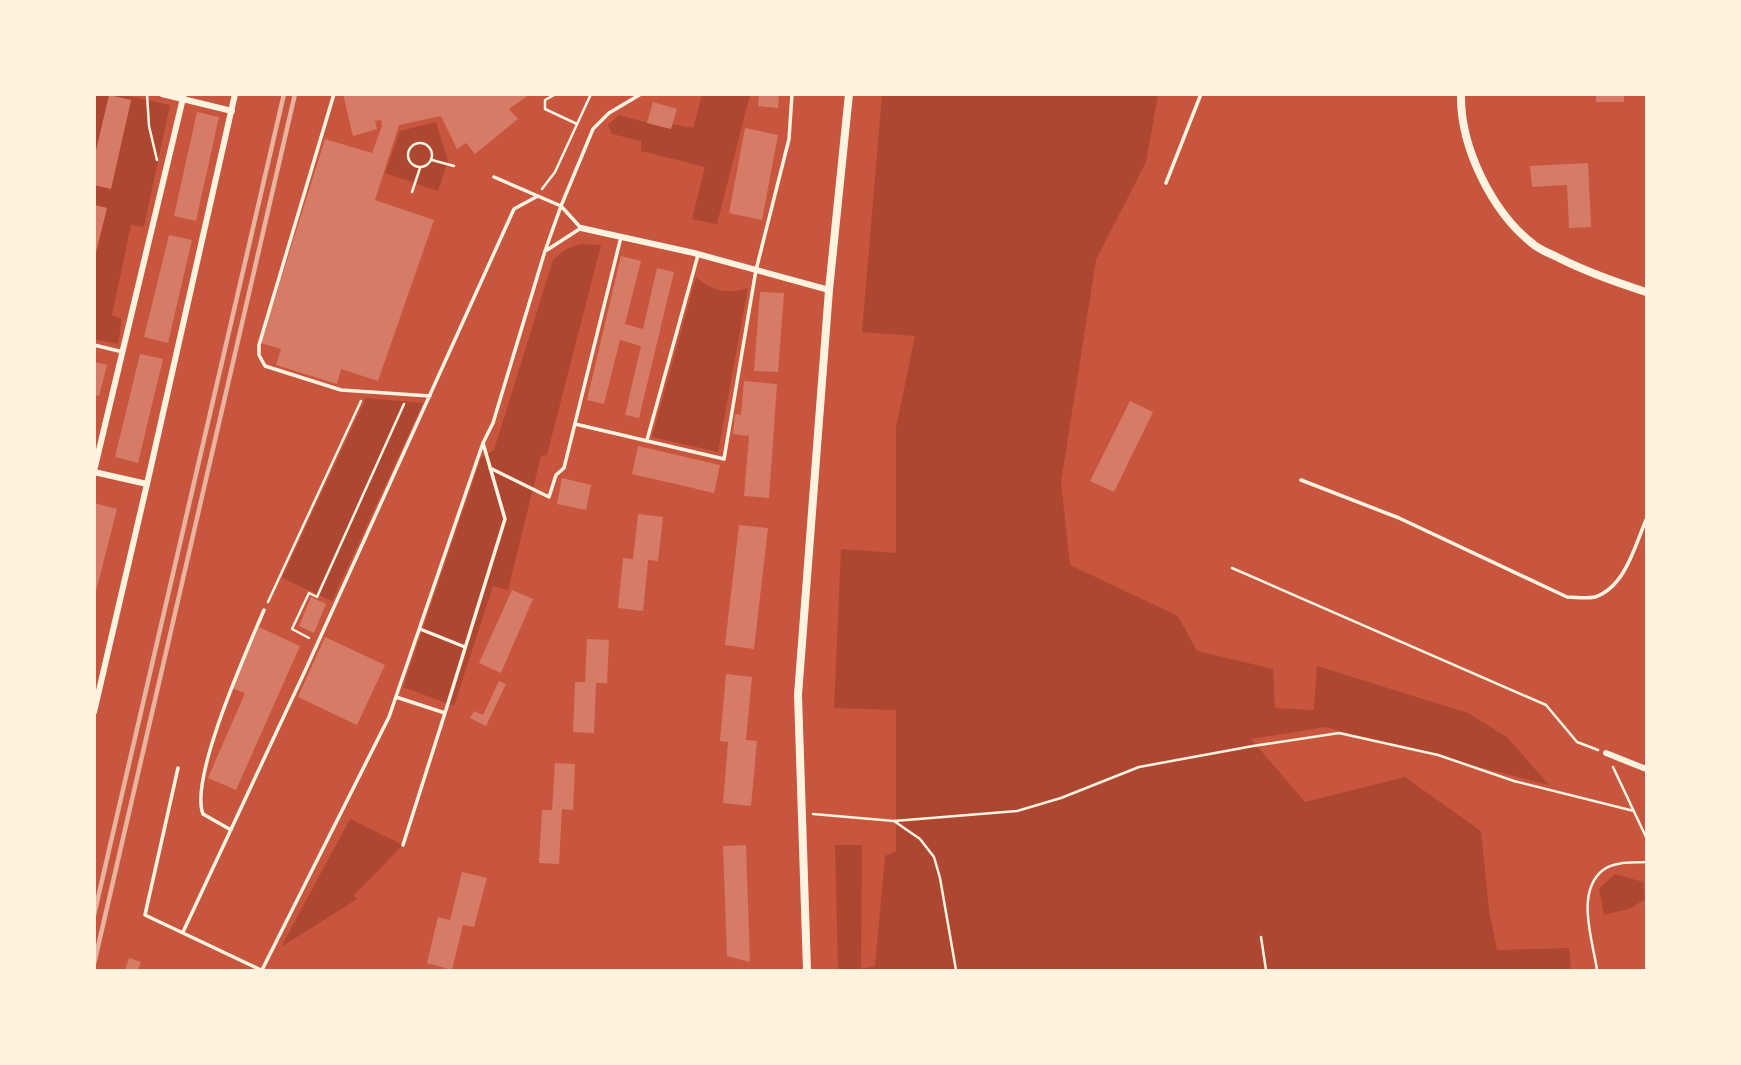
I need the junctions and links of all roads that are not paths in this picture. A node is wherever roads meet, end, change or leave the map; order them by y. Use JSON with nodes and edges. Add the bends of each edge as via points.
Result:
{"nodes":[{"id":1,"x":162,"y":94,"type":"edge"},
{"id":2,"x":235,"y":94,"type":"edge"},
{"id":3,"x":334,"y":94,"type":"edge"},
{"id":4,"x":641,"y":94,"type":"edge"},
{"id":5,"x":793,"y":94,"type":"edge"},
{"id":6,"x":849,"y":94,"type":"edge"},
{"id":7,"x":1201,"y":94,"type":"edge"},
{"id":8,"x":1461,"y":94,"type":"edge"},
{"id":9,"x":183,"y":97,"type":"edge"},
{"id":10,"x":232,"y":111,"type":"junction"},
{"id":11,"x":494,"y":177,"type":"dead end"},
{"id":12,"x":1166,"y":183,"type":"dead end"},
{"id":13,"x":536,"y":197,"type":"junction"},
{"id":14,"x":561,"y":206,"type":"junction"},
{"id":15,"x":581,"y":228,"type":"junction"},
{"id":16,"x":621,"y":237,"type":"junction"},
{"id":17,"x":545,"y":251,"type":"junction"},
{"id":18,"x":698,"y":255,"type":"junction"},
{"id":19,"x":756,"y":270,"type":"junction"},
{"id":20,"x":829,"y":290,"type":"junction"},
{"id":21,"x":1647,"y":292,"type":"edge"},
{"id":22,"x":94,"y":345,"type":"edge"},
{"id":23,"x":124,"y":352,"type":"junction"},
{"id":24,"x":431,"y":396,"type":"junction"},
{"id":25,"x":575,"y":424,"type":"junction"},
{"id":26,"x":647,"y":440,"type":"junction"},
{"id":27,"x":483,"y":443,"type":"junction"},
{"id":28,"x":490,"y":468,"type":"junction"},
{"id":29,"x":94,"y":471,"type":"edge"},
{"id":30,"x":1301,"y":481,"type":"dead end"},
{"id":31,"x":147,"y":484,"type":"junction"},
{"id":32,"x":1647,"y":520,"type":"edge"},
{"id":33,"x":264,"y":610,"type":"road end"},
{"id":34,"x":419,"y":629,"type":"junction"},
{"id":35,"x":465,"y":647,"type":"junction"},
{"id":36,"x":397,"y":697,"type":"junction"},
{"id":37,"x":94,"y":712,"type":"edge"},
{"id":38,"x":445,"y":713,"type":"junction"},
{"id":39,"x":1606,"y":753,"type":"road end"},
{"id":40,"x":178,"y":768,"type":"dead end"},
{"id":41,"x":1647,"y":769,"type":"edge"},
{"id":42,"x":231,"y":830,"type":"junction"},
{"id":43,"x":403,"y":845,"type":"dead end"},
{"id":44,"x":183,"y":933,"type":"junction"},
{"id":45,"x":261,"y":971,"type":"edge"},
{"id":46,"x":807,"y":971,"type":"edge"}],
"edges":[{"from":1,"to":9,"type":"street"},
{"from":2,"to":10,"type":"street"},
{"from":3,"to":24,"type":"lane","via":[[259,355],[265,366],[341,390]]},
{"from":4,"to":14,"type":"lane","via":[[609,113],[593,129]]},
{"from":5,"to":19,"type":"lane","via":[[789,139]]},
{"from":6,"to":20,"type":"street"},
{"from":7,"to":12,"type":"lane"},
{"from":8,"to":21,"type":"street","via":[[1472,158],[1500,210],[1534,245],[1584,272]]},
{"from":9,"to":10,"type":"street"},
{"from":9,"to":23,"type":"street"},
{"from":10,"to":31,"type":"street"},
{"from":11,"to":13,"type":"lane"},
{"from":13,"to":14,"type":"lane"},
{"from":13,"to":24,"type":"lane","via":[[514,209]]},
{"from":14,"to":15,"type":"lane"},
{"from":14,"to":17,"type":"lane"},
{"from":15,"to":16,"type":"street"},
{"from":15,"to":17,"type":"lane"},
{"from":16,"to":18,"type":"street"},
{"from":16,"to":25,"type":"lane"},
{"from":17,"to":27,"type":"lane"},
{"from":18,"to":19,"type":"street"},
{"from":18,"to":26,"type":"lane"},
{"from":19,"to":20,"type":"street"},
{"from":19,"to":26,"type":"lane","via":[[724,459]]},
{"from":20,"to":46,"type":"street","via":[[798,695]]},
{"from":22,"to":23,"type":"lane"},
{"from":23,"to":29,"type":"street"},
{"from":24,"to":42,"type":"lane"},
{"from":25,"to":26,"type":"lane"},
{"from":25,"to":28,"type":"lane","via":[[564,468],[556,475],[549,497]]},
{"from":27,"to":28,"type":"lane"},
{"from":27,"to":34,"type":"lane"},
{"from":28,"to":35,"type":"lane","via":[[505,519]]},
{"from":29,"to":31,"type":"street"},
{"from":30,"to":32,"type":"lane","via":[[1399,518],[1567,597],[1592,598],[1608,591],[1624,572]]},
{"from":31,"to":37,"type":"street"},
{"from":33,"to":42,"type":"lane","via":[[235,677],[204,772],[200,808]]},
{"from":34,"to":35,"type":"lane"},
{"from":34,"to":36,"type":"lane"},
{"from":35,"to":38,"type":"lane"},
{"from":36,"to":38,"type":"lane"},
{"from":36,"to":45,"type":"lane"},
{"from":38,"to":43,"type":"lane"},
{"from":39,"to":41,"type":"street"},
{"from":40,"to":44,"type":"lane","via":[[145,915]]},
{"from":42,"to":44,"type":"lane"},
{"from":44,"to":45,"type":"lane"}]}
